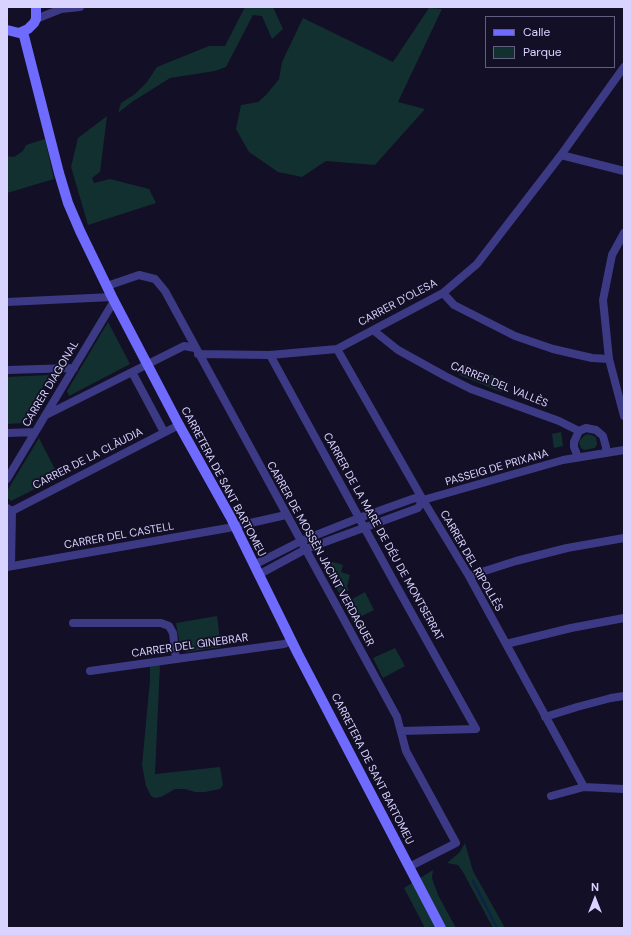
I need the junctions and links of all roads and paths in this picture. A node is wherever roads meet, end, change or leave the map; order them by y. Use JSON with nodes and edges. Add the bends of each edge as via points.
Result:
{"nodes":[{"id":1,"x":36,"y":7,"type":"edge"},
{"id":2,"x":80,"y":7,"type":"edge"},
{"id":3,"x":58,"y":8,"type":"edge"},
{"id":4,"x":36,"y":19,"type":"junction"},
{"id":5,"x":7,"y":30,"type":"edge"},
{"id":6,"x":24,"y":32,"type":"junction"},
{"id":7,"x":624,"y":67,"type":"edge"},
{"id":8,"x":561,"y":155,"type":"junction"},
{"id":9,"x":624,"y":171,"type":"edge"},
{"id":10,"x":624,"y":233,"type":"edge"},
{"id":11,"x":107,"y":286,"type":"junction"},
{"id":12,"x":443,"y":293,"type":"junction"},
{"id":13,"x":113,"y":299,"type":"junction"},
{"id":14,"x":7,"y":302,"type":"edge"},
{"id":15,"x":373,"y":330,"type":"junction"},
{"id":16,"x":337,"y":349,"type":"junction"},
{"id":17,"x":197,"y":351,"type":"junction"},
{"id":18,"x":270,"y":354,"type":"junction"},
{"id":19,"x":609,"y":359,"type":"junction"},
{"id":20,"x":147,"y":364,"type":"junction"},
{"id":21,"x":74,"y":368,"type":"junction"},
{"id":22,"x":7,"y":370,"type":"edge"},
{"id":23,"x":132,"y":372,"type":"junction"},
{"id":24,"x":46,"y":415,"type":"junction"},
{"id":25,"x":624,"y":416,"type":"edge"},
{"id":26,"x":179,"y":425,"type":"junction"},
{"id":27,"x":579,"y":431,"type":"junction"},
{"id":28,"x":35,"y":432,"type":"junction"},
{"id":29,"x":164,"y":432,"type":"junction"},
{"id":30,"x":7,"y":433,"type":"edge"},
{"id":31,"x":624,"y":450,"type":"edge"},
{"id":32,"x":606,"y":453,"type":"junction"},
{"id":33,"x":578,"y":457,"type":"junction"},
{"id":34,"x":7,"y":479,"type":"edge"},
{"id":35,"x":423,"y":500,"type":"junction"},
{"id":36,"x":9,"y":509,"type":"edge"},
{"id":37,"x":286,"y":515,"type":"junction"},
{"id":38,"x":359,"y":518,"type":"junction"},
{"id":39,"x":235,"y":527,"type":"junction"},
{"id":40,"x":365,"y":527,"type":"junction"},
{"id":41,"x":624,"y":538,"type":"edge"},
{"id":42,"x":301,"y":541,"type":"junction"},
{"id":43,"x":306,"y":549,"type":"junction"},
{"id":44,"x":254,"y":565,"type":"junction"},
{"id":45,"x":9,"y":566,"type":"edge"},
{"id":46,"x":258,"y":574,"type":"junction"},
{"id":47,"x":469,"y":576,"type":"junction"},
{"id":48,"x":624,"y":618,"type":"edge"},
{"id":49,"x":73,"y":624,"type":"dead end"},
{"id":50,"x":292,"y":641,"type":"junction"},
{"id":51,"x":506,"y":644,"type":"junction"},
{"id":52,"x":176,"y":659,"type":"junction"},
{"id":53,"x":90,"y":671,"type":"dead end"},
{"id":54,"x":624,"y":696,"type":"edge"},
{"id":55,"x":545,"y":717,"type":"junction"},
{"id":56,"x":401,"y":731,"type":"junction"},
{"id":57,"x":584,"y":787,"type":"junction"},
{"id":58,"x":624,"y":789,"type":"edge"},
{"id":59,"x":551,"y":796,"type":"dead end"},
{"id":60,"x":409,"y":867,"type":"junction"},
{"id":61,"x":441,"y":928,"type":"edge"}],
"edges":[{"from":1,"to":4,"type":"street"},
{"from":2,"to":3,"type":"street"},
{"from":3,"to":4,"type":"street"},
{"from":4,"to":6,"type":"street"},
{"from":5,"to":6,"type":"street","via":[[14,33]]},
{"from":6,"to":11,"type":"street","name":"CARRETERA DE SANT BARTOMEU","via":[[68,203]]},
{"from":7,"to":8,"type":"street","name":"CARRER D'OLESA"},
{"from":8,"to":9,"type":"street"},
{"from":8,"to":12,"type":"street","name":"CARRER D'OLESA","via":[[477,264]]},
{"from":10,"to":19,"type":"street","via":[[612,255],[603,300]]},
{"from":11,"to":13,"type":"street","name":"CARRETERA DE SANT BARTOMEU"},
{"from":11,"to":17,"type":"street","name":"CARRER DE MOSSÈN JACINT VERDAGUER","via":[[139,275],[155,279],[165,291]]},
{"from":12,"to":15,"type":"street","name":"CARRER D'OLESA"},
{"from":12,"to":19,"type":"street","via":[[454,305],[515,336],[553,349],[592,358]]},
{"from":13,"to":14,"type":"street"},
{"from":13,"to":20,"type":"street","name":"CARRETERA DE SANT BARTOMEU"},
{"from":13,"to":21,"type":"street","name":"CARRER DIAGONAL"},
{"from":15,"to":16,"type":"street","name":"CARRER D'OLESA"},
{"from":15,"to":27,"type":"street","name":"CARRER DEL VALLÈS","via":[[398,350],[471,389]]},
{"from":16,"to":18,"type":"street","name":"CARRER D'OLESA"},
{"from":16,"to":35,"type":"street","name":"CARRER DEL RIPOLLÈS"},
{"from":17,"to":18,"type":"street","name":"CARRER D'OLESA"},
{"from":17,"to":20,"type":"street","name":"CARRER D'OLESA","via":[[184,346]]},
{"from":17,"to":37,"type":"street","name":"CARRER DE MOSSÈN JACINT VERDAGUER"},
{"from":18,"to":38,"type":"street","name":"CARRER DE LA MARE DE DÉU DE MONTSERRAT"},
{"from":19,"to":25,"type":"street"},
{"from":20,"to":23,"type":"street","name":"CARRER D'OLESA"},
{"from":20,"to":26,"type":"street","name":"CARRETERA DE SANT BARTOMEU"},
{"from":21,"to":22,"type":"street"},
{"from":21,"to":24,"type":"street","name":"CARRER DIAGONAL"},
{"from":23,"to":24,"type":"street","name":"CARRER D'OLESA"},
{"from":23,"to":29,"type":"street"},
{"from":24,"to":28,"type":"street","name":"CARRER DIAGONAL"},
{"from":26,"to":29,"type":"street","name":"CARRER DE LA CLÀUDIA"},
{"from":26,"to":39,"type":"street","name":"CARRETERA DE SANT BARTOMEU"},
{"from":27,"to":32,"type":"street","via":[[591,428],[600,433],[603,436]]},
{"from":27,"to":33,"type":"street","via":[[574,442]]},
{"from":28,"to":30,"type":"street"},
{"from":28,"to":34,"type":"street","name":"CARRER DIAGONAL"},
{"from":29,"to":36,"type":"street","name":"CARRER DE LA CLÀUDIA"},
{"from":31,"to":32,"type":"street"},
{"from":32,"to":33,"type":"street"},
{"from":33,"to":35,"type":"street","name":"PASSEIG DE PRIXANA"},
{"from":35,"to":38,"type":"street","name":"PASSEIG DE PRIXANA","via":[[415,498]]},
{"from":35,"to":40,"type":"street","name":"PASSEIG DE PRIXANA","via":[[418,508]]},
{"from":35,"to":47,"type":"street","name":"CARRER DEL RIPOLLÈS"},
{"from":36,"to":45,"type":"street"},
{"from":37,"to":39,"type":"street","name":"CARRER DEL CASTELL"},
{"from":37,"to":42,"type":"street","name":"CARRER DE MOSSÈN JACINT VERDAGUER"},
{"from":38,"to":40,"type":"street","name":"CARRER DE LA MARE DE DÉU DE MONTSERRAT"},
{"from":38,"to":42,"type":"street","name":"PASSEIG DE PRIXANA"},
{"from":39,"to":44,"type":"street","name":"CARRETERA DE SANT BARTOMEU"},
{"from":39,"to":45,"type":"street","name":"CARRER DEL CASTELL"},
{"from":40,"to":43,"type":"street","name":"PASSEIG DE PRIXANA"},
{"from":40,"to":56,"type":"street","name":"CARRER DE LA MARE DE DÉU DE MONTSERRAT","via":[[476,729]]},
{"from":41,"to":47,"type":"street","via":[[567,548]]},
{"from":42,"to":43,"type":"street","name":"CARRER DE MOSSÈN JACINT VERDAGUER"},
{"from":42,"to":44,"type":"street","name":"PASSEIG DE PRIXANA"},
{"from":43,"to":46,"type":"street","name":"PASSEIG DE PRIXANA"},
{"from":43,"to":56,"type":"street","name":"CARRER DE MOSSÈN JACINT VERDAGUER","via":[[397,717]]},
{"from":44,"to":46,"type":"street","name":"CARRETERA DE SANT BARTOMEU"},
{"from":46,"to":50,"type":"street","name":"CARRETERA DE SANT BARTOMEU"},
{"from":47,"to":51,"type":"street","name":"CARRER DEL RIPOLLÈS"},
{"from":48,"to":51,"type":"street"},
{"from":49,"to":52,"type":"street","via":[[161,623],[169,626],[173,633]]},
{"from":50,"to":52,"type":"street","name":"CARRER DEL GINEBRAR"},
{"from":50,"to":60,"type":"street","name":"CARRETERA DE SANT BARTOMEU"},
{"from":51,"to":55,"type":"street","name":"CARRER DEL RIPOLLÈS"},
{"from":52,"to":53,"type":"street","name":"CARRER DEL GINEBRAR"},
{"from":54,"to":55,"type":"street"},
{"from":55,"to":57,"type":"street","name":"CARRER DEL RIPOLLÈS"},
{"from":56,"to":60,"type":"street","name":"CARRER DE MOSSÈN JACINT VERDAGUER","via":[[406,751],[456,844]]},
{"from":57,"to":58,"type":"street"},
{"from":57,"to":59,"type":"street"},
{"from":60,"to":61,"type":"street","name":"CARRETERA DE SANT BARTOMEU"}]}
